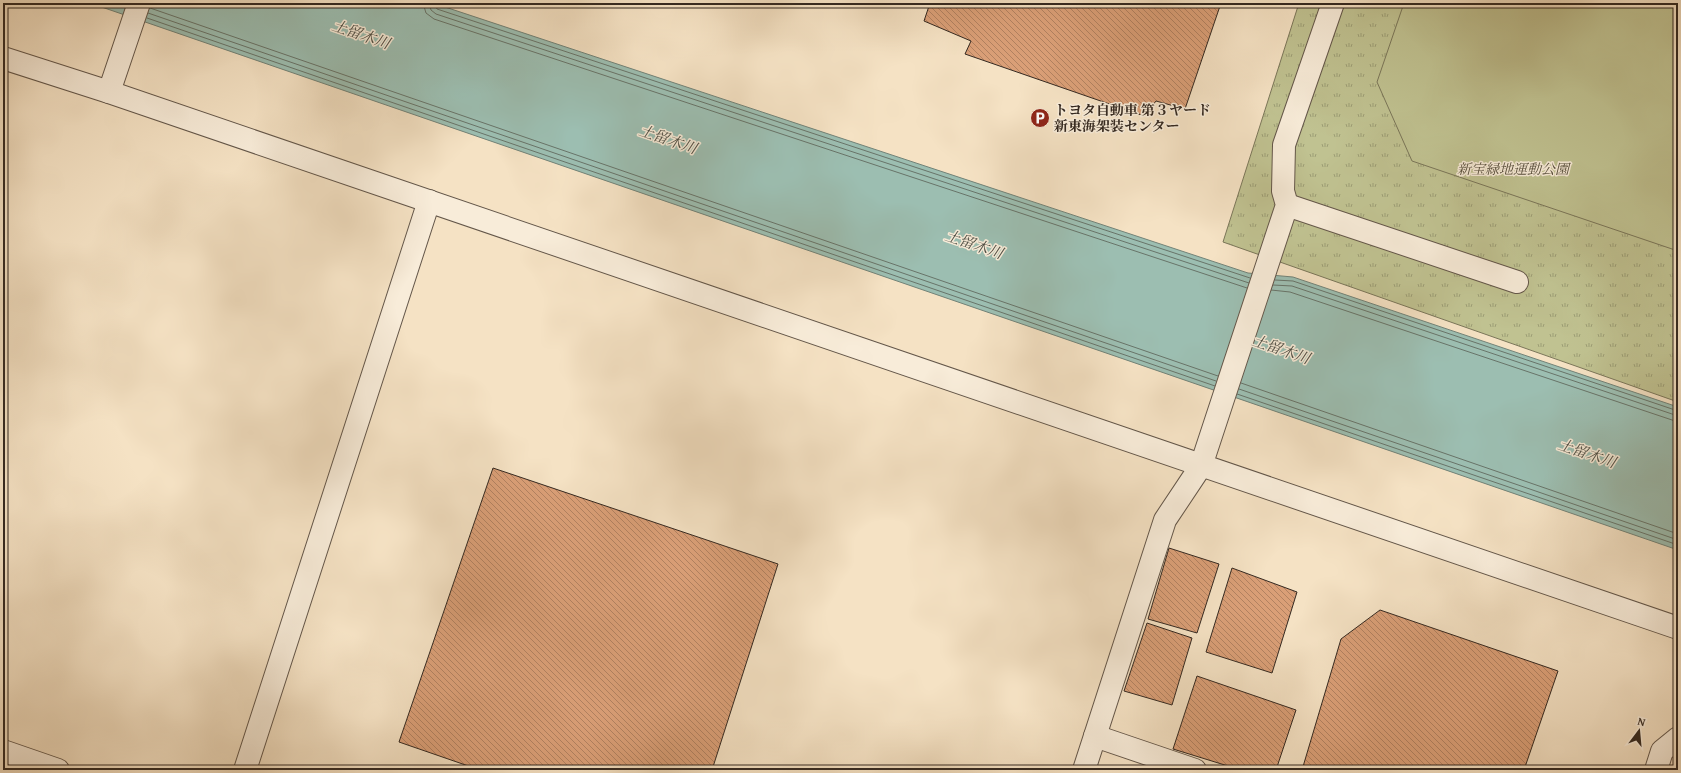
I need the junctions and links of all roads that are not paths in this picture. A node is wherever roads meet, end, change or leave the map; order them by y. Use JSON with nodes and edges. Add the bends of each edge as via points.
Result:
{"nodes":[{"id":1,"x":139,"y":3,"type":"edge"},
{"id":2,"x":1333,"y":3,"type":"edge"},
{"id":3,"x":3,"y":58,"type":"edge"},
{"id":4,"x":109,"y":92,"type":"junction"},
{"id":5,"x":429,"y":201,"type":"junction"},
{"id":6,"x":1287,"y":205,"type":"junction"},
{"id":7,"x":1518,"y":282,"type":"dead end"},
{"id":8,"x":1201,"y":466,"type":"junction"},
{"id":9,"x":1678,"y":628,"type":"edge"},
{"id":10,"x":1095,"y":736,"type":"junction"},
{"id":11,"x":1678,"y":738,"type":"edge"},
{"id":12,"x":3,"y":751,"type":"edge"},
{"id":13,"x":58,"y":770,"type":"edge"},
{"id":14,"x":245,"y":770,"type":"edge"},
{"id":15,"x":1084,"y":770,"type":"edge"},
{"id":16,"x":1195,"y":770,"type":"edge"},
{"id":17,"x":1656,"y":770,"type":"edge"}],
"edges":[{"from":1,"to":4,"type":"street"},
{"from":2,"to":6,"type":"street","via":[[1284,145],[1283,191]]},
{"from":3,"to":4,"type":"street"},
{"from":4,"to":5,"type":"street"},
{"from":5,"to":8,"type":"street"},
{"from":5,"to":14,"type":"street"},
{"from":6,"to":7,"type":"street"},
{"from":6,"to":8,"type":"street"},
{"from":8,"to":9,"type":"street"},
{"from":8,"to":10,"type":"street","via":[[1165,520]]},
{"from":10,"to":15,"type":"street"},
{"from":10,"to":16,"type":"street"},
{"from":11,"to":17,"type":"street","via":[[1662,751]]},
{"from":12,"to":13,"type":"street"}]}
